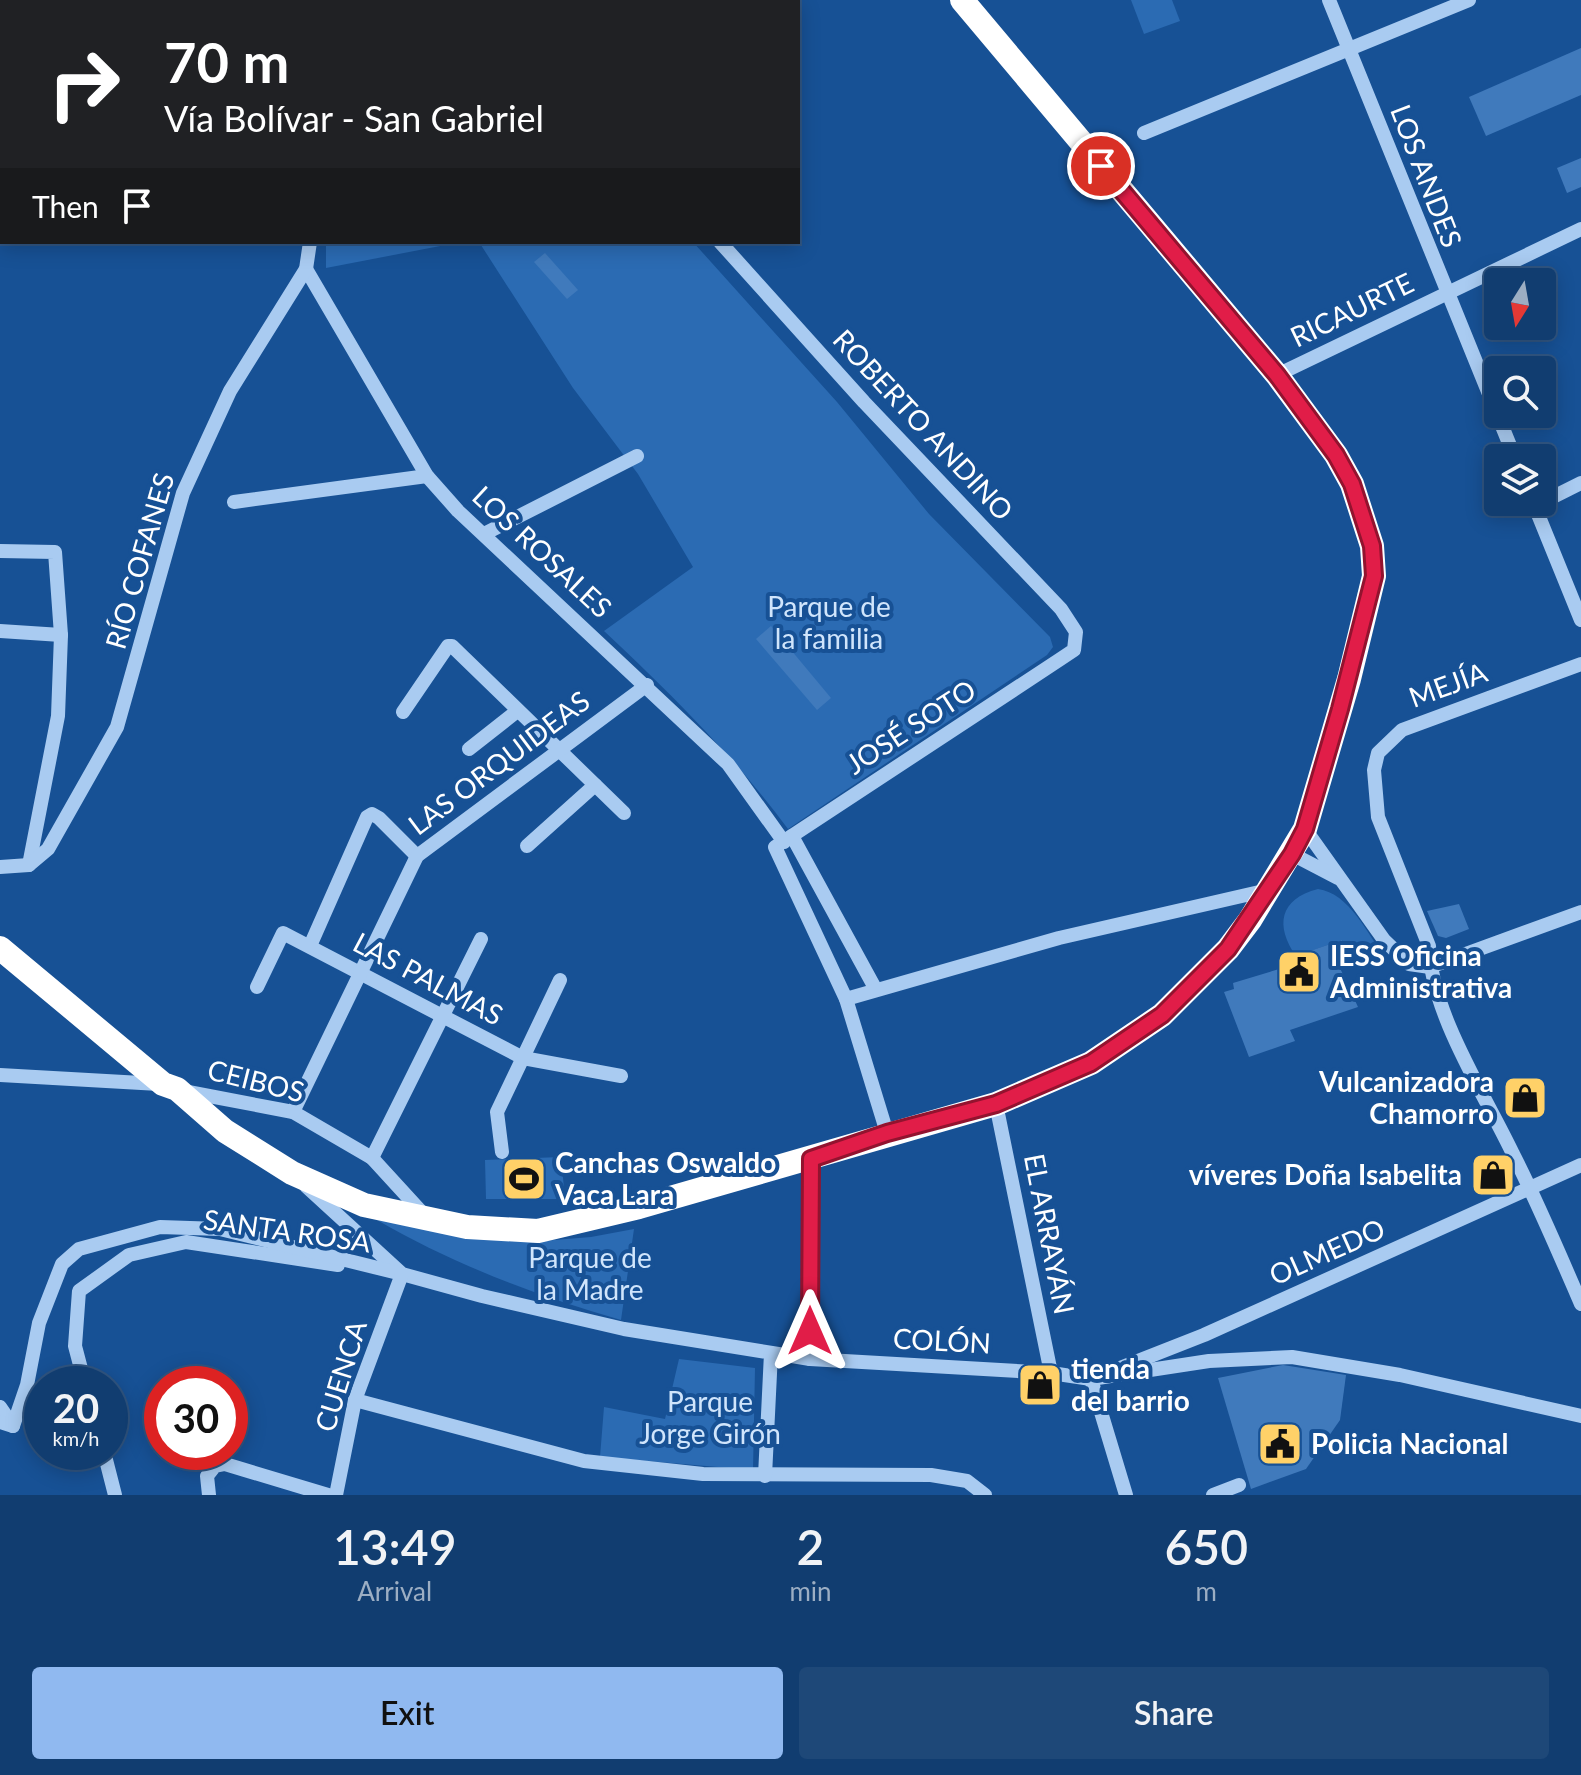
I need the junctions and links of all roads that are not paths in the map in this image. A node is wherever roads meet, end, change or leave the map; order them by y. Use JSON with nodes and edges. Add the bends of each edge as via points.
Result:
{"nodes":[{"id":1,"x":962,"y":0,"type":"edge"},
{"id":2,"x":1329,"y":0,"type":"edge"},
{"id":3,"x":1469,"y":0,"type":"edge"},
{"id":4,"x":1349,"y":49,"type":"junction"},
{"id":5,"x":1144,"y":133,"type":"dead end"},
{"id":6,"x":1581,"y":229,"type":"edge"},
{"id":7,"x":310,"y":244,"type":"edge"},
{"id":8,"x":722,"y":244,"type":"edge"},
{"id":9,"x":306,"y":269,"type":"junction"},
{"id":10,"x":1445,"y":294,"type":"junction"},
{"id":11,"x":1277,"y":375,"type":"junction"},
{"id":12,"x":1509,"y":444,"type":"edge"},
{"id":13,"x":637,"y":456,"type":"dead end"},
{"id":14,"x":427,"y":476,"type":"junction"},
{"id":15,"x":1581,"y":483,"type":"edge"},
{"id":16,"x":1556,"y":494,"type":"edge"},
{"id":17,"x":234,"y":502,"type":"dead end"},
{"id":18,"x":1539,"y":516,"type":"edge"},
{"id":19,"x":484,"y":534,"type":"junction"},
{"id":20,"x":0,"y":551,"type":"edge"},
{"id":21,"x":1581,"y":620,"type":"edge"},
{"id":22,"x":0,"y":631,"type":"edge"},
{"id":23,"x":61,"y":635,"type":"junction"},
{"id":24,"x":1074,"y":650,"type":"joint"},
{"id":25,"x":1581,"y":664,"type":"edge"},
{"id":26,"x":647,"y":685,"type":"junction"},
{"id":27,"x":403,"y":712,"type":"dead end"},
{"id":28,"x":516,"y":712,"type":"junction"},
{"id":29,"x":469,"y":749,"type":"dead end"},
{"id":30,"x":557,"y":751,"type":"junction"},
{"id":31,"x":595,"y":785,"type":"junction"},
{"id":32,"x":624,"y":813,"type":"dead end"},
{"id":33,"x":1305,"y":829,"type":"junction"},
{"id":34,"x":784,"y":842,"type":"junction"},
{"id":35,"x":527,"y":846,"type":"dead end"},
{"id":36,"x":1292,"y":854,"type":"junction"},
{"id":37,"x":417,"y":856,"type":"junction"},
{"id":38,"x":29,"y":865,"type":"junction"},
{"id":39,"x":0,"y":867,"type":"edge"},
{"id":40,"x":1338,"y":878,"type":"junction"},
{"id":41,"x":1268,"y":890,"type":"junction"},
{"id":42,"x":1581,"y":912,"type":"edge"},
{"id":43,"x":481,"y":939,"type":"dead end"},
{"id":44,"x":310,"y":946,"type":"junction"},
{"id":45,"x":0,"y":948,"type":"edge"},
{"id":46,"x":1430,"y":967,"type":"junction"},
{"id":47,"x":360,"y":972,"type":"junction"},
{"id":48,"x":560,"y":980,"type":"dead end"},
{"id":49,"x":257,"y":987,"type":"dead end"},
{"id":50,"x":875,"y":988,"type":"junction"},
{"id":51,"x":846,"y":999,"type":"junction"},
{"id":52,"x":443,"y":1016,"type":"junction"},
{"id":53,"x":523,"y":1058,"type":"junction"},
{"id":54,"x":0,"y":1075,"type":"edge"},
{"id":55,"x":621,"y":1076,"type":"dead end"},
{"id":56,"x":170,"y":1087,"type":"junction"},
{"id":57,"x":996,"y":1104,"type":"junction"},
{"id":58,"x":293,"y":1112,"type":"junction"},
{"id":59,"x":887,"y":1133,"type":"junction"},
{"id":60,"x":502,"y":1152,"type":"dead end"},
{"id":61,"x":372,"y":1158,"type":"junction"},
{"id":62,"x":811,"y":1159,"type":"junction"},
{"id":63,"x":1581,"y":1165,"type":"edge"},
{"id":64,"x":292,"y":1173,"type":"junction"},
{"id":65,"x":1531,"y":1190,"type":"junction"},
{"id":66,"x":429,"y":1221,"type":"junction"},
{"id":67,"x":402,"y":1274,"type":"junction"},
{"id":68,"x":1581,"y":1304,"type":"edge"},
{"id":69,"x":1204,"y":1335,"type":"junction"},
{"id":70,"x":771,"y":1353,"type":"junction"},
{"id":71,"x":810,"y":1359,"type":"junction"},
{"id":72,"x":1209,"y":1361,"type":"junction"},
{"id":73,"x":80,"y":1366,"type":"edge"},
{"id":74,"x":1051,"y":1373,"type":"junction"},
{"id":75,"x":1091,"y":1379,"type":"junction"},
{"id":76,"x":355,"y":1400,"type":"junction"},
{"id":77,"x":0,"y":1407,"type":"edge"},
{"id":78,"x":1581,"y":1416,"type":"edge"},
{"id":79,"x":6,"y":1424,"type":"edge"},
{"id":80,"x":109,"y":1470,"type":"edge"},
{"id":81,"x":765,"y":1476,"type":"junction"},
{"id":82,"x":1239,"y":1485,"type":"dead end"},
{"id":83,"x":115,"y":1495,"type":"edge"},
{"id":84,"x":209,"y":1495,"type":"edge"},
{"id":85,"x":328,"y":1495,"type":"edge"},
{"id":86,"x":336,"y":1495,"type":"edge"},
{"id":87,"x":985,"y":1495,"type":"edge"},
{"id":88,"x":1126,"y":1495,"type":"edge"},
{"id":89,"x":1213,"y":1495,"type":"edge"}],
"edges":[{"from":1,"to":11,"type":"highway"},
{"from":2,"to":4,"type":"street","name":"LOS ANDES"},
{"from":3,"to":4,"type":"street"},
{"from":4,"to":5,"type":"street"},
{"from":4,"to":10,"type":"street","name":"LOS ANDES"},
{"from":6,"to":10,"type":"street","name":"RICAURTE"},
{"from":7,"to":9,"type":"street","name":"RÍO COFANES"},
{"from":8,"to":24,"type":"street","name":"ROBERTO ANDINO","via":[[1061,609],[1076,632]]},
{"from":9,"to":14,"type":"street","name":"LOS ROSALES"},
{"from":9,"to":38,"type":"street","name":"RÍO COFANES","via":[[230,391],[201,449],[163,558],[117,727],[48,849]]},
{"from":10,"to":11,"type":"street","name":"RICAURTE"},
{"from":10,"to":12,"type":"street","name":"LOS ANDES"},
{"from":11,"to":33,"type":"highway","via":[[1352,484],[1372,546],[1374,576]]},
{"from":13,"to":19,"type":"street"},
{"from":14,"to":17,"type":"street"},
{"from":14,"to":19,"type":"street","name":"LOS ROSALES"},
{"from":15,"to":16,"type":"street"},
{"from":18,"to":21,"type":"street"},
{"from":19,"to":26,"type":"street","name":"LOS ROSALES"},
{"from":20,"to":23,"type":"street","via":[[55,552]]},
{"from":22,"to":23,"type":"street"},
{"from":23,"to":38,"type":"street","via":[[57,725]]},
{"from":24,"to":34,"type":"street","name":"JOSÉ SOTO"},
{"from":25,"to":46,"type":"street","name":"MEJÍA","via":[[1402,730],[1378,753],[1378,817],[1429,946]]},
{"from":26,"to":30,"type":"street","name":"LAS ORQUIDEAS"},
{"from":26,"to":34,"type":"street","name":"LOS ROSALES","via":[[728,764]]},
{"from":27,"to":28,"type":"street","via":[[448,646]]},
{"from":28,"to":29,"type":"street"},
{"from":28,"to":30,"type":"street"},
{"from":30,"to":31,"type":"street"},
{"from":30,"to":37,"type":"street","name":"LAS ORQUIDEAS"},
{"from":31,"to":32,"type":"street"},
{"from":31,"to":35,"type":"street"},
{"from":33,"to":36,"type":"highway"},
{"from":33,"to":40,"type":"street"},
{"from":34,"to":50,"type":"street"},
{"from":34,"to":51,"type":"street","name":"LOS ROSALES"},
{"from":36,"to":40,"type":"street"},
{"from":36,"to":41,"type":"highway"},
{"from":37,"to":44,"type":"street","via":[[379,818],[367,817]]},
{"from":37,"to":47,"type":"street","name":"LAS ORQUIDEAS"},
{"from":38,"to":39,"type":"street"},
{"from":40,"to":46,"type":"street","via":[[1384,940],[1409,964]]},
{"from":41,"to":50,"type":"street"},
{"from":41,"to":57,"type":"highway","via":[[1228,949],[1162,1015],[1091,1063]]},
{"from":42,"to":46,"type":"street"},
{"from":43,"to":52,"type":"street"},
{"from":44,"to":47,"type":"street","name":"LAS PALMAS"},
{"from":44,"to":49,"type":"street","via":[[283,933]]},
{"from":45,"to":56,"type":"highway"},
{"from":46,"to":65,"type":"street","name":"MEJÍA","via":[[1452,1030]]},
{"from":47,"to":52,"type":"street","name":"LAS PALMAS"},
{"from":47,"to":58,"type":"street","name":"LAS ORQUIDEAS"},
{"from":48,"to":53,"type":"street"},
{"from":50,"to":51,"type":"street"},
{"from":51,"to":59,"type":"street","name":"LOS ROSALES"},
{"from":52,"to":53,"type":"street","name":"LAS PALMAS"},
{"from":52,"to":61,"type":"street"},
{"from":53,"to":55,"type":"street","name":"LAS PALMAS"},
{"from":53,"to":60,"type":"street","via":[[497,1112]]},
{"from":54,"to":56,"type":"street","name":"CEIBOS"},
{"from":56,"to":58,"type":"street","name":"CEIBOS"},
{"from":56,"to":64,"type":"highway","via":[[225,1131]]},
{"from":57,"to":59,"type":"highway"},
{"from":57,"to":74,"type":"street","name":"EL ARRAYÁN"},
{"from":58,"to":61,"type":"street","name":"CEIBOS"},
{"from":59,"to":62,"type":"highway"},
{"from":61,"to":66,"type":"street","name":"CEIBOS"},
{"from":62,"to":66,"type":"highway","via":[[538,1231]]},
{"from":62,"to":71,"type":"street"},
{"from":63,"to":65,"type":"street","name":"OLMEDO"},
{"from":64,"to":66,"type":"highway","via":[[364,1205]]},
{"from":64,"to":67,"type":"street","name":"COLÓN"},
{"from":65,"to":68,"type":"street","name":"MEJÍA"},
{"from":65,"to":69,"type":"street","name":"OLMEDO"},
{"from":67,"to":70,"type":"street","name":"COLÓN","via":[[610,1326]]},
{"from":67,"to":73,"type":"street","name":"SANTA ROSA","via":[[186,1242],[129,1255],[79,1291],[75,1346]]},
{"from":67,"to":76,"type":"street","name":"CUENCA"},
{"from":67,"to":79,"type":"street","via":[[220,1229],[160,1227],[79,1249],[62,1264],[39,1323],[27,1385]]},
{"from":69,"to":72,"type":"street"},
{"from":69,"to":75,"type":"street","name":"OLMEDO"},
{"from":70,"to":71,"type":"street","name":"COLÓN"},
{"from":70,"to":81,"type":"street"},
{"from":71,"to":74,"type":"street","name":"COLÓN"},
{"from":72,"to":75,"type":"street","name":"COLÓN"},
{"from":72,"to":78,"type":"street","name":"COLÓN","via":[[1292,1357],[1415,1378]]},
{"from":74,"to":75,"type":"street","name":"COLÓN"},
{"from":75,"to":88,"type":"street"},
{"from":76,"to":81,"type":"street","via":[[584,1461]]},
{"from":76,"to":86,"type":"street","name":"CUENCA"},
{"from":77,"to":79,"type":"street"},
{"from":80,"to":83,"type":"street"},
{"from":81,"to":87,"type":"street","via":[[931,1475],[967,1481]]},
{"from":82,"to":89,"type":"street"},
{"from":84,"to":85,"type":"street","via":[[207,1476],[225,1464]]}]}
